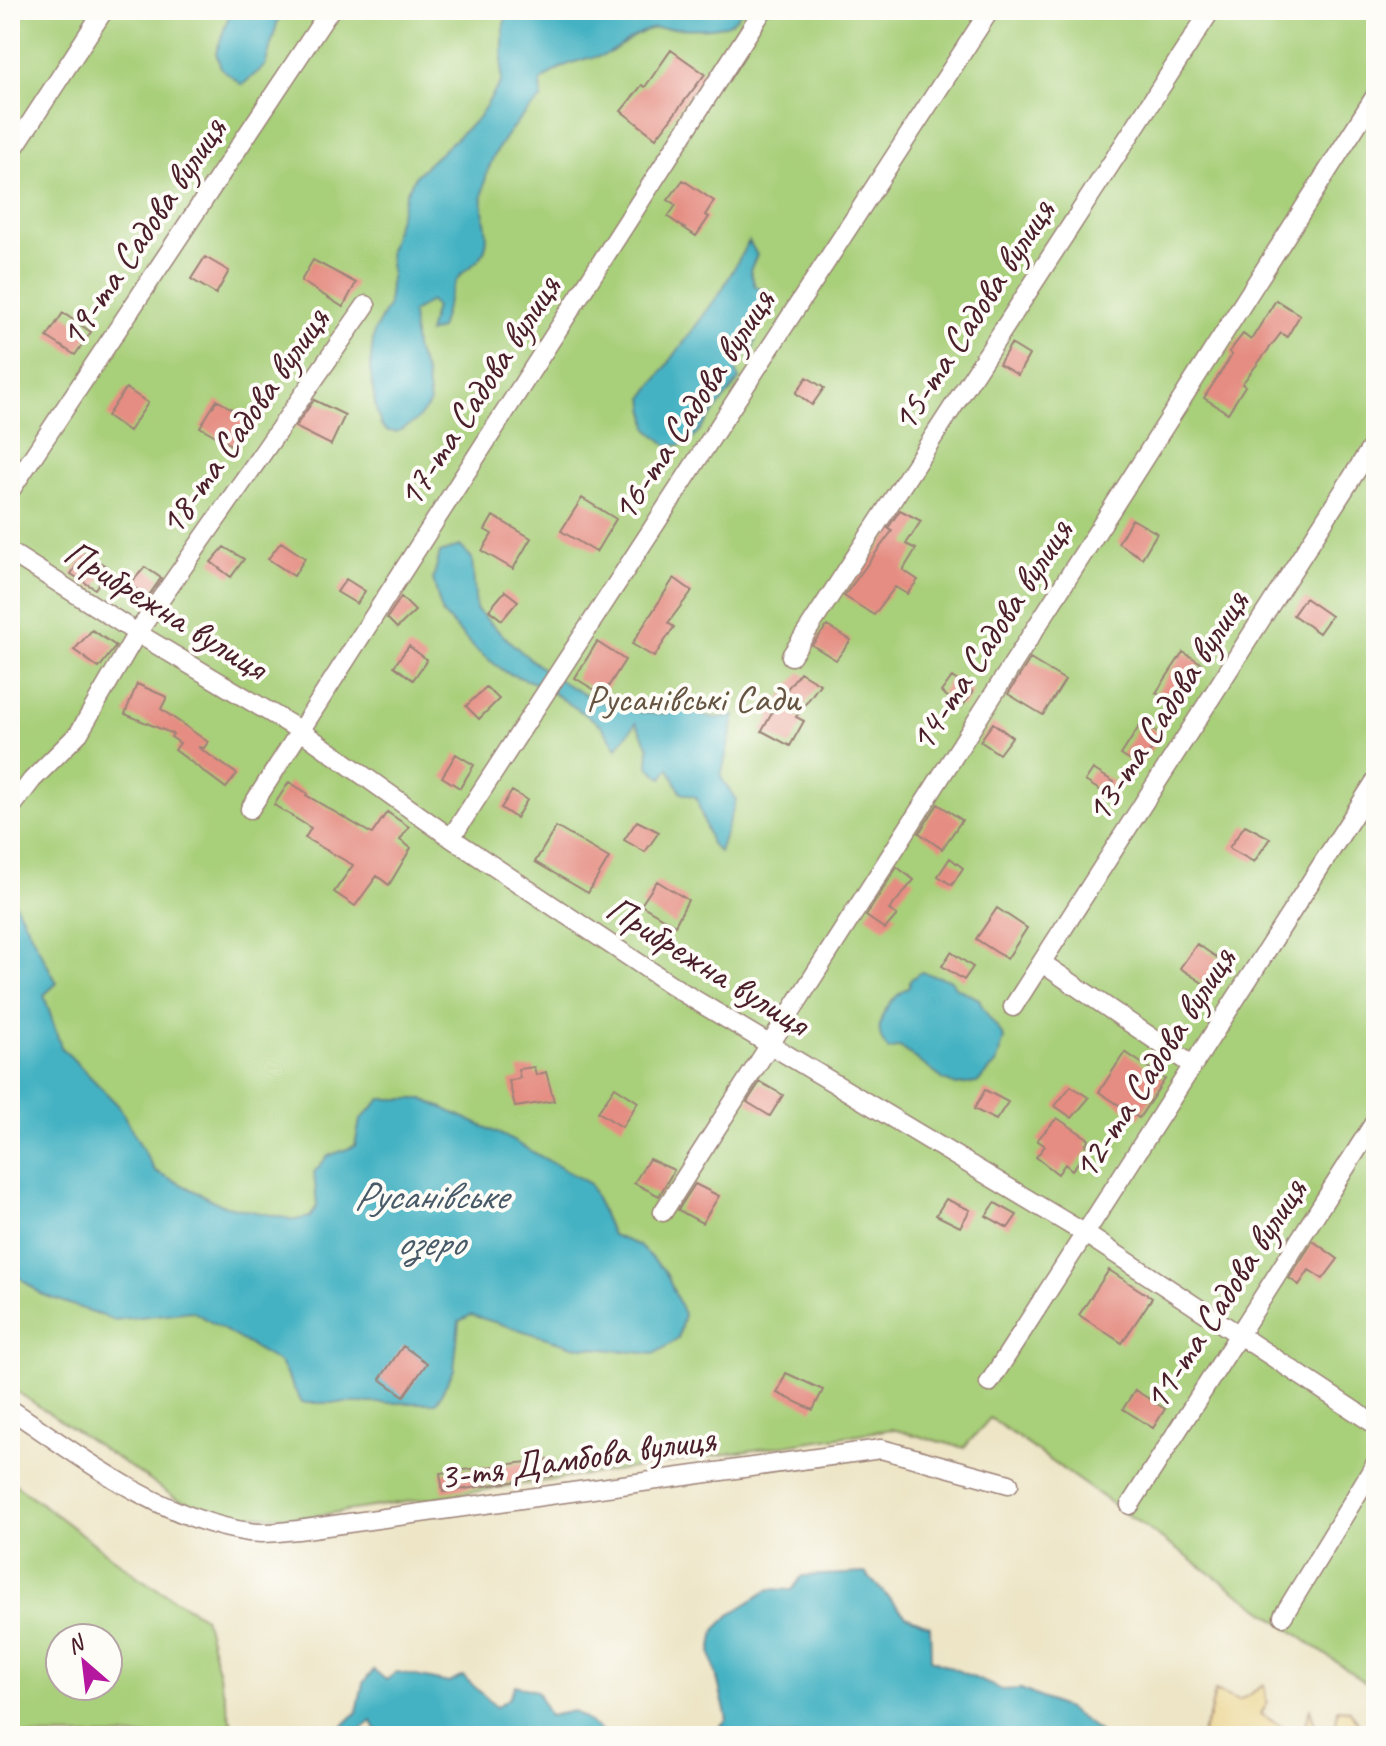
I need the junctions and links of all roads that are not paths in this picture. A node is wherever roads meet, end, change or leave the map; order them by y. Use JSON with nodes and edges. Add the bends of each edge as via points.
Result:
{"nodes":[{"id":1,"x":104,"y":10,"type":"edge"},
{"id":2,"x":330,"y":10,"type":"edge"},
{"id":3,"x":763,"y":10,"type":"edge"},
{"id":4,"x":990,"y":10,"type":"edge"},
{"id":5,"x":1211,"y":10,"type":"edge"},
{"id":6,"x":1376,"y":95,"type":"edge"},
{"id":7,"x":10,"y":154,"type":"edge"},
{"id":8,"x":366,"y":305,"type":"dead end"},
{"id":9,"x":1376,"y":440,"type":"edge"},
{"id":10,"x":10,"y":491,"type":"edge"},
{"id":11,"x":10,"y":552,"type":"edge"},
{"id":12,"x":137,"y":633,"type":"junction"},
{"id":13,"x":791,"y":656,"type":"dead end"},
{"id":14,"x":301,"y":731,"type":"junction"},
{"id":15,"x":1376,"y":780,"type":"edge"},
{"id":16,"x":10,"y":809,"type":"edge"},
{"id":17,"x":250,"y":809,"type":"dead end"},
{"id":18,"x":451,"y":838,"type":"junction"},
{"id":19,"x":1042,"y":963,"type":"junction"},
{"id":20,"x":1013,"y":1007,"type":"dead end"},
{"id":21,"x":768,"y":1045,"type":"junction"},
{"id":22,"x":1192,"y":1065,"type":"junction"},
{"id":23,"x":1376,"y":1120,"type":"edge"},
{"id":24,"x":663,"y":1212,"type":"dead end"},
{"id":25,"x":1084,"y":1233,"type":"junction"},
{"id":26,"x":1239,"y":1334,"type":"junction"},
{"id":27,"x":989,"y":1383,"type":"dead end"},
{"id":28,"x":10,"y":1409,"type":"edge"},
{"id":29,"x":1376,"y":1425,"type":"edge"},
{"id":30,"x":1376,"y":1463,"type":"edge"},
{"id":31,"x":1009,"y":1484,"type":"dead end"},
{"id":32,"x":1130,"y":1505,"type":"dead end"},
{"id":33,"x":1283,"y":1616,"type":"dead end"}],
"edges":[{"from":1,"to":7,"type":"street"},
{"from":2,"to":10,"type":"street","name":"19-та Садова вулиця"},
{"from":3,"to":14,"type":"street","name":"17-та Садова вулиця"},
{"from":4,"to":18,"type":"street","name":"16-та Садова вулиця"},
{"from":5,"to":13,"type":"street","name":"15-та Садова вулиця"},
{"from":6,"to":21,"type":"street","name":"14-та Садова вулиця"},
{"from":8,"to":12,"type":"street","name":"18-та Садова вулиця"},
{"from":9,"to":19,"type":"street","name":"13-та Садова вулиця"},
{"from":11,"to":12,"type":"street","name":"Прибрежна вулиця"},
{"from":12,"to":14,"type":"street","name":"Прибрежна вулиця"},
{"from":12,"to":16,"type":"street","name":"18-та Садова вулиця","via":[[79,733]]},
{"from":14,"to":17,"type":"street","name":"17-та Садова вулиця"},
{"from":14,"to":18,"type":"street","name":"Прибрежна вулиця"},
{"from":15,"to":22,"type":"street","name":"12-та Садова вулиця"},
{"from":18,"to":21,"type":"street","name":"Прибрежна вулиця"},
{"from":19,"to":20,"type":"street","name":"13-та Садова вулиця"},
{"from":19,"to":22,"type":"street"},
{"from":21,"to":24,"type":"street","name":"14-та Садова вулиця"},
{"from":21,"to":25,"type":"street","name":"Прибрежна вулиця"},
{"from":22,"to":25,"type":"street","name":"12-та Садова вулиця"},
{"from":23,"to":26,"type":"street","name":"11-та Садова вулиця"},
{"from":25,"to":26,"type":"street","name":"Прибрежна вулиця"},
{"from":25,"to":27,"type":"street","name":"12-та Садова вулиця"},
{"from":26,"to":29,"type":"street","name":"Прибрежна вулиця"},
{"from":26,"to":32,"type":"street","name":"11-та Садова вулиця"},
{"from":28,"to":31,"type":"street","name":"3-тя Дамбова вулиця","via":[[154,1502],[251,1533],[881,1449]]},
{"from":30,"to":33,"type":"street"}]}
